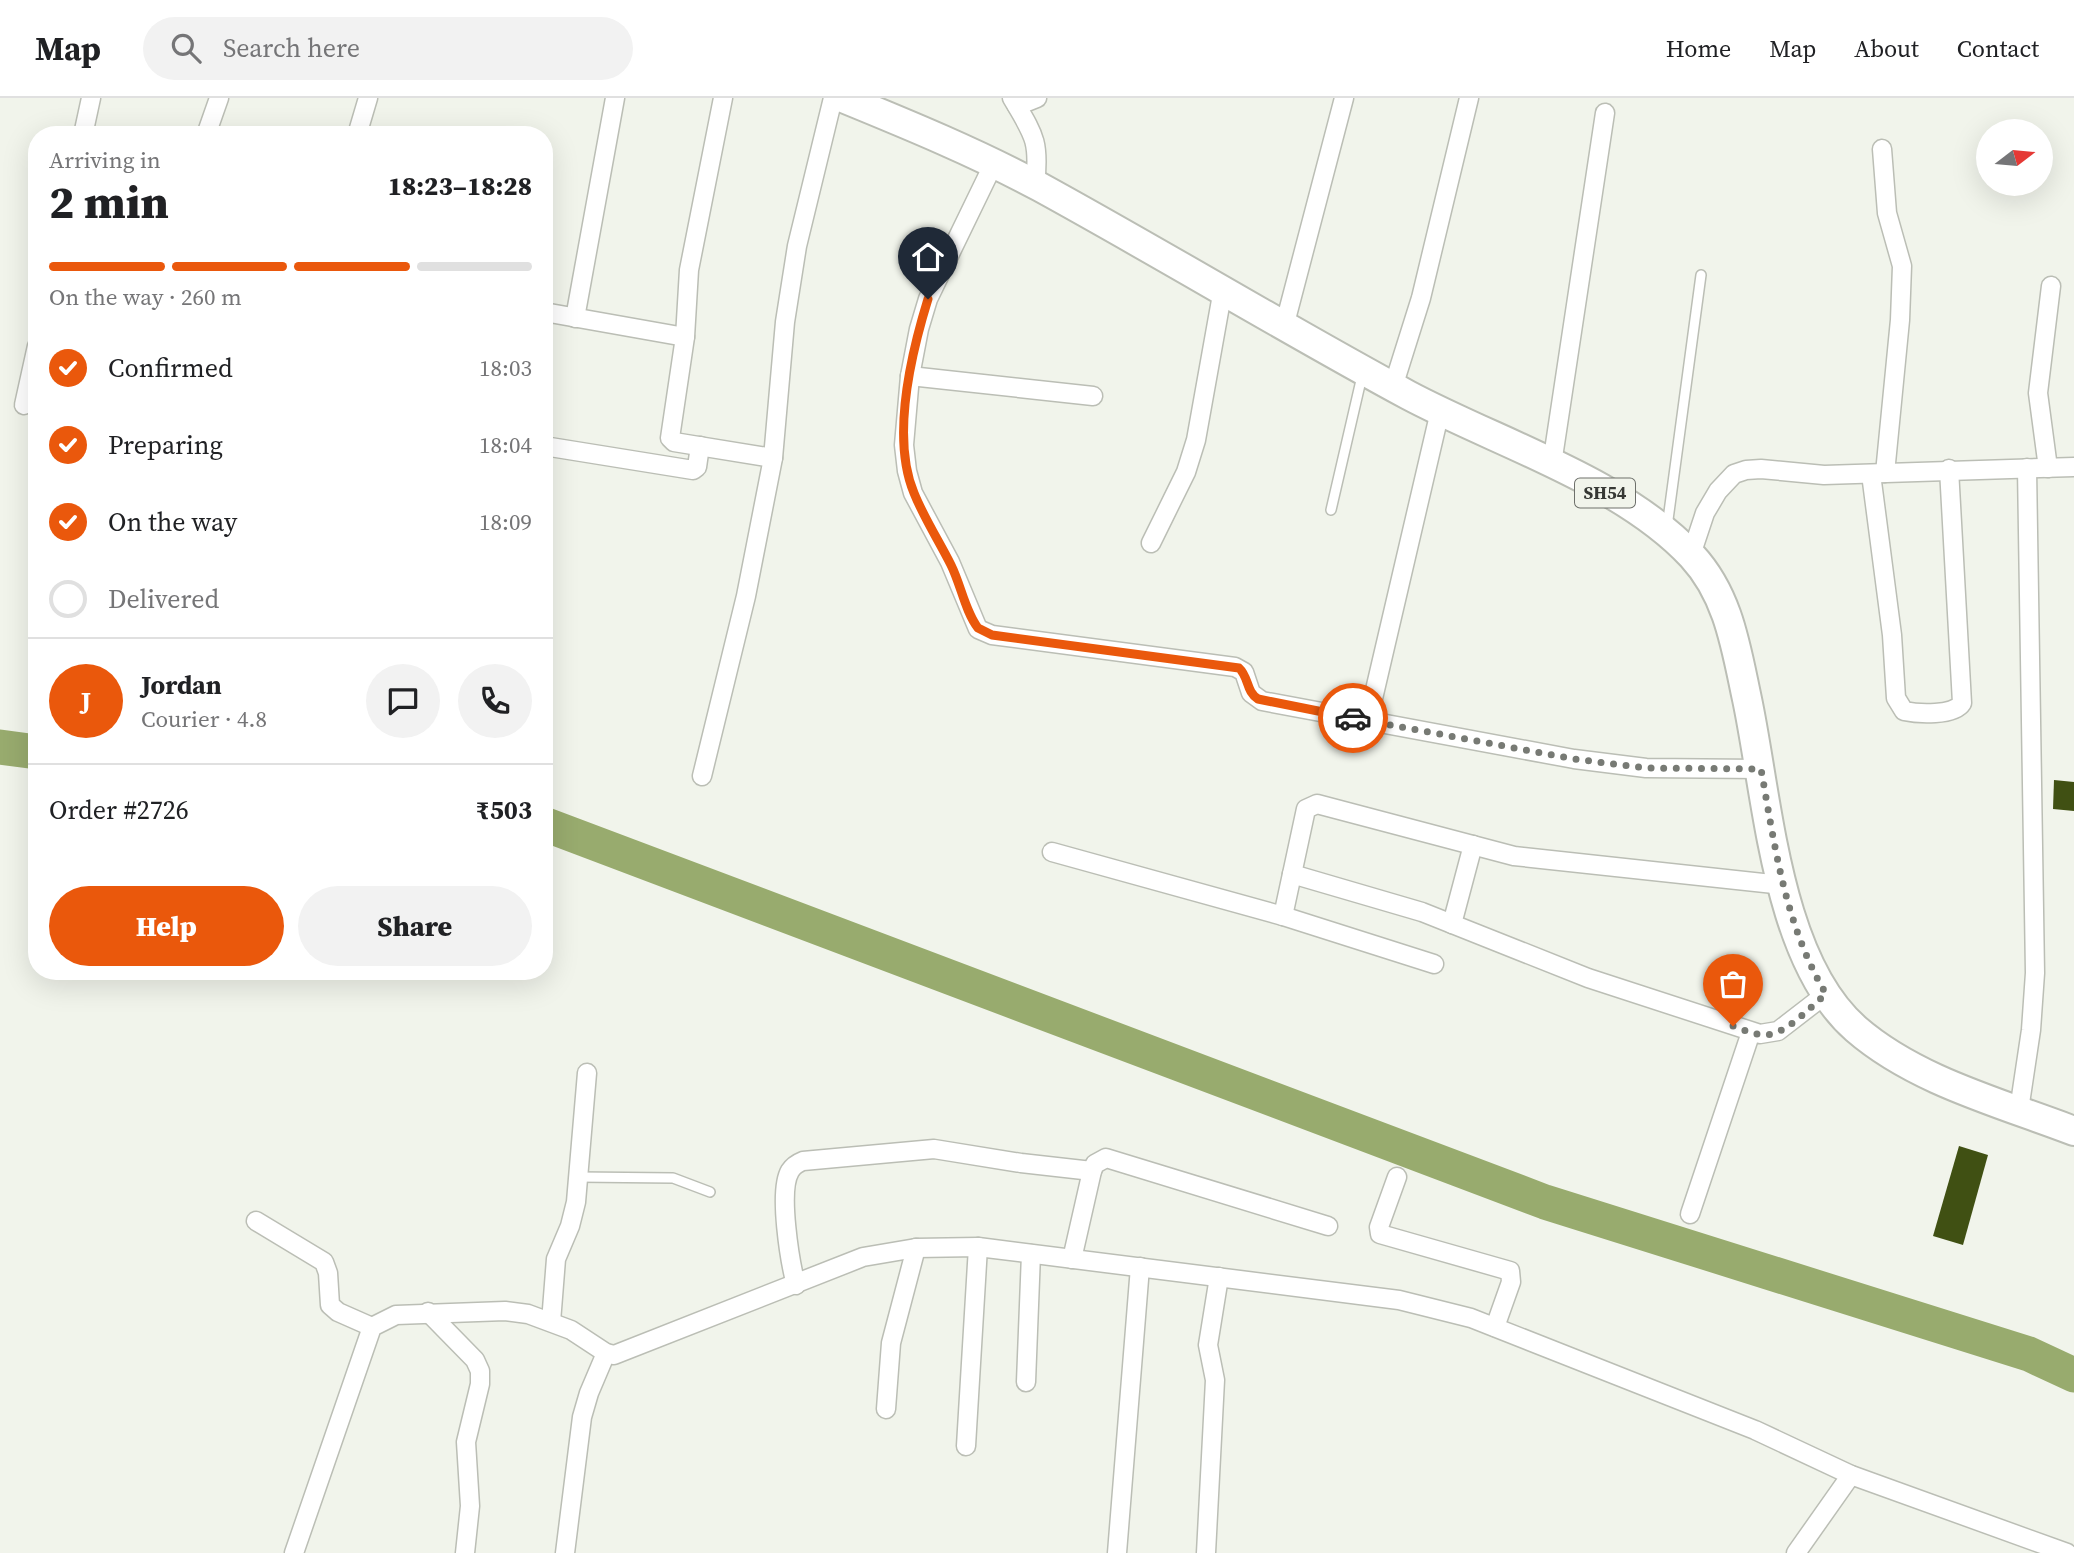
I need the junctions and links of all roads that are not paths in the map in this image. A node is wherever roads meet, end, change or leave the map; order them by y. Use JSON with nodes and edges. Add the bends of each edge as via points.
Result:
{"nodes":[{"id":1,"x":91,"y":98,"type":"edge"},
{"id":2,"x":219,"y":98,"type":"edge"},
{"id":3,"x":368,"y":98,"type":"edge"},
{"id":4,"x":615,"y":98,"type":"edge"},
{"id":5,"x":723,"y":98,"type":"edge"},
{"id":6,"x":833,"y":98,"type":"edge"},
{"id":7,"x":843,"y":98,"type":"edge"},
{"id":8,"x":1037,"y":98,"type":"edge"},
{"id":9,"x":1344,"y":98,"type":"edge"},
{"id":10,"x":1469,"y":98,"type":"edge"},
{"id":11,"x":1014,"y":102,"type":"edge"},
{"id":12,"x":1605,"y":113,"type":"dead end"},
{"id":13,"x":85,"y":126,"type":"edge"},
{"id":14,"x":209,"y":126,"type":"edge"},
{"id":15,"x":360,"y":126,"type":"edge"},
{"id":16,"x":1881,"y":149,"type":"dead end"},
{"id":17,"x":993,"y":165,"type":"junction"},
{"id":18,"x":1035,"y":185,"type":"junction"},
{"id":19,"x":1701,"y":275,"type":"dead end"},
{"id":20,"x":2051,"y":286,"type":"dead end"},
{"id":21,"x":1223,"y":289,"type":"junction"},
{"id":22,"x":553,"y":314,"type":"edge"},
{"id":23,"x":575,"y":318,"type":"junction"},
{"id":24,"x":1284,"y":327,"type":"junction"},
{"id":25,"x":685,"y":337,"type":"junction"},
{"id":26,"x":1363,"y":371,"type":"junction"},
{"id":27,"x":910,"y":376,"type":"junction"},
{"id":28,"x":28,"y":387,"type":"edge"},
{"id":29,"x":1393,"y":387,"type":"junction"},
{"id":30,"x":1093,"y":396,"type":"dead end"},
{"id":31,"x":24,"y":405,"type":"dead end"},
{"id":32,"x":1440,"y":411,"type":"junction"},
{"id":33,"x":700,"y":446,"type":"junction"},
{"id":34,"x":553,"y":447,"type":"edge"},
{"id":35,"x":773,"y":458,"type":"junction"},
{"id":36,"x":1552,"y":464,"type":"junction"},
{"id":37,"x":2074,"y":467,"type":"edge"},
{"id":38,"x":2027,"y":468,"type":"junction"},
{"id":39,"x":2048,"y":468,"type":"junction"},
{"id":40,"x":1949,"y":469,"type":"junction"},
{"id":41,"x":1878,"y":474,"type":"junction"},
{"id":42,"x":1331,"y":510,"type":"dead end"},
{"id":43,"x":1666,"y":534,"type":"junction"},
{"id":44,"x":1151,"y":543,"type":"dead end"},
{"id":45,"x":1690,"y":555,"type":"junction"},
{"id":46,"x":1368,"y":720,"type":"junction"},
{"id":47,"x":1761,"y":769,"type":"junction"},
{"id":48,"x":702,"y":776,"type":"dead end"},
{"id":49,"x":1473,"y":845,"type":"junction"},
{"id":50,"x":1052,"y":852,"type":"dead end"},
{"id":51,"x":1292,"y":874,"type":"junction"},
{"id":52,"x":1782,"y":885,"type":"junction"},
{"id":53,"x":1283,"y":916,"type":"junction"},
{"id":54,"x":1452,"y":924,"type":"junction"},
{"id":55,"x":1434,"y":964,"type":"dead end"},
{"id":56,"x":1826,"y":994,"type":"junction"},
{"id":57,"x":1751,"y":1032,"type":"junction"},
{"id":58,"x":586,"y":1073,"type":"dead end"},
{"id":59,"x":2019,"y":1110,"type":"junction"},
{"id":60,"x":2074,"y":1131,"type":"edge"},
{"id":61,"x":1092,"y":1171,"type":"junction"},
{"id":62,"x":578,"y":1177,"type":"junction"},
{"id":63,"x":1397,"y":1177,"type":"dead end"},
{"id":64,"x":710,"y":1192,"type":"dead end"},
{"id":65,"x":1690,"y":1214,"type":"dead end"},
{"id":66,"x":256,"y":1221,"type":"dead end"},
{"id":67,"x":1328,"y":1226,"type":"dead end"},
{"id":68,"x":978,"y":1247,"type":"junction"},
{"id":69,"x":916,"y":1248,"type":"junction"},
{"id":70,"x":1031,"y":1254,"type":"junction"},
{"id":71,"x":1072,"y":1259,"type":"junction"},
{"id":72,"x":1140,"y":1267,"type":"junction"},
{"id":73,"x":1219,"y":1277,"type":"junction"},
{"id":74,"x":796,"y":1285,"type":"junction"},
{"id":75,"x":428,"y":1312,"type":"junction"},
{"id":76,"x":551,"y":1322,"type":"junction"},
{"id":77,"x":372,"y":1327,"type":"junction"},
{"id":78,"x":1495,"y":1327,"type":"junction"},
{"id":79,"x":606,"y":1353,"type":"junction"},
{"id":80,"x":1026,"y":1382,"type":"dead end"},
{"id":81,"x":886,"y":1409,"type":"dead end"},
{"id":82,"x":966,"y":1446,"type":"dead end"},
{"id":83,"x":1851,"y":1475,"type":"junction"},
{"id":84,"x":293,"y":1553,"type":"edge"},
{"id":85,"x":465,"y":1553,"type":"edge"},
{"id":86,"x":565,"y":1553,"type":"edge"},
{"id":87,"x":1117,"y":1553,"type":"edge"},
{"id":88,"x":1206,"y":1553,"type":"edge"},
{"id":89,"x":1796,"y":1553,"type":"edge"},
{"id":90,"x":2067,"y":1553,"type":"edge"}],
"edges":[{"from":1,"to":13,"type":"street"},
{"from":2,"to":14,"type":"street"},
{"from":3,"to":15,"type":"street"},
{"from":4,"to":23,"type":"street"},
{"from":5,"to":25,"type":"street","via":[[691,256]]},
{"from":6,"to":35,"type":"street","via":[[797,246]]},
{"from":7,"to":17,"type":"main road","number":"SH54"},
{"from":8,"to":11,"type":"street"},
{"from":9,"to":24,"type":"street"},
{"from":10,"to":29,"type":"street","via":[[1421,298]]},
{"from":11,"to":18,"type":"street","via":[[1035,137],[1039,154]]},
{"from":12,"to":36,"type":"street"},
{"from":16,"to":41,"type":"street","via":[[1887,213],[1902,266],[1900,320]]},
{"from":17,"to":18,"type":"main road","number":"SH54"},
{"from":17,"to":27,"type":"street","via":[[928,299]]},
{"from":18,"to":21,"type":"main road","number":"SH54"},
{"from":19,"to":43,"type":"lane"},
{"from":20,"to":39,"type":"street","via":[[2038,393]]},
{"from":21,"to":24,"type":"main road","number":"SH54"},
{"from":21,"to":44,"type":"street","via":[[1194,448]]},
{"from":22,"to":23,"type":"street"},
{"from":23,"to":25,"type":"street"},
{"from":24,"to":26,"type":"main road","number":"SH54"},
{"from":25,"to":33,"type":"street","via":[[670,436],[674,442]]},
{"from":26,"to":29,"type":"main road","number":"SH54"},
{"from":26,"to":42,"type":"lane"},
{"from":27,"to":30,"type":"street"},
{"from":27,"to":46,"type":"street","via":[[905,414],[907,471],[978,628],[992,635],[1239,668],[1251,693],[1262,701]]},
{"from":28,"to":31,"type":"street"},
{"from":29,"to":32,"type":"main road","number":"SH54"},
{"from":32,"to":36,"type":"main road","number":"SH54"},
{"from":32,"to":46,"type":"street"},
{"from":33,"to":34,"type":"street","via":[[693,470]]},
{"from":33,"to":35,"type":"street"},
{"from":35,"to":48,"type":"street","via":[[746,596]]},
{"from":36,"to":43,"type":"main road","number":"SH54","via":[[1626,505]]},
{"from":37,"to":39,"type":"street"},
{"from":38,"to":39,"type":"street"},
{"from":38,"to":40,"type":"street"},
{"from":38,"to":59,"type":"street","via":[[2035,973]]},
{"from":40,"to":41,"type":"street"},
{"from":40,"to":41,"type":"street","via":[[1962,703],[1955,710],[1919,713],[1904,711],[1896,698]]},
{"from":41,"to":45,"type":"street","via":[[1824,475],[1761,468],[1734,474],[1705,513]]},
{"from":43,"to":45,"type":"main road","number":"SH54"},
{"from":45,"to":47,"type":"main road","number":"SH54","via":[[1712,581],[1724,606]]},
{"from":46,"to":47,"type":"street","via":[[1646,768]]},
{"from":47,"to":52,"type":"main road","number":"SH54"},
{"from":49,"to":51,"type":"street","via":[[1313,804],[1306,809]]},
{"from":49,"to":52,"type":"street","via":[[1514,856]]},
{"from":49,"to":54,"type":"street"},
{"from":50,"to":53,"type":"street"},
{"from":51,"to":53,"type":"street"},
{"from":51,"to":54,"type":"street"},
{"from":52,"to":56,"type":"main road","number":"SH54","via":[[1794,928]]},
{"from":53,"to":55,"type":"street"},
{"from":54,"to":57,"type":"street","via":[[1588,978]]},
{"from":56,"to":57,"type":"street","via":[[1778,1031],[1765,1035]]},
{"from":56,"to":59,"type":"main road","number":"SH54","via":[[1857,1030],[1891,1054]]},
{"from":57,"to":65,"type":"street"},
{"from":58,"to":62,"type":"street"},
{"from":59,"to":60,"type":"main road","number":"SH54"},
{"from":61,"to":67,"type":"street","via":[[1098,1161],[1112,1159]]},
{"from":61,"to":71,"type":"street"},
{"from":61,"to":74,"type":"street","via":[[934,1149],[803,1161],[790,1172],[787,1182],[788,1248]]},
{"from":62,"to":64,"type":"lane","via":[[674,1178]]},
{"from":62,"to":76,"type":"street","via":[[574,1214],[556,1259]]},
{"from":63,"to":78,"type":"street","via":[[1380,1234],[1510,1271],[1511,1282]]},
{"from":66,"to":77,"type":"street","via":[[324,1262],[330,1305]]},
{"from":68,"to":69,"type":"street"},
{"from":68,"to":70,"type":"street"},
{"from":68,"to":82,"type":"street"},
{"from":69,"to":74,"type":"street","via":[[863,1257]]},
{"from":69,"to":81,"type":"street","via":[[891,1343]]},
{"from":70,"to":71,"type":"street"},
{"from":70,"to":80,"type":"street"},
{"from":71,"to":72,"type":"street"},
{"from":72,"to":73,"type":"street"},
{"from":72,"to":87,"type":"street"},
{"from":73,"to":78,"type":"street","via":[[1399,1300]]},
{"from":73,"to":88,"type":"street","via":[[1208,1345],[1216,1380]]},
{"from":74,"to":79,"type":"street","via":[[622,1354]]},
{"from":75,"to":76,"type":"street","via":[[505,1311]]},
{"from":75,"to":77,"type":"street","via":[[396,1315]]},
{"from":75,"to":85,"type":"street","via":[[481,1371],[467,1442],[470,1506]]},
{"from":76,"to":79,"type":"street"},
{"from":77,"to":84,"type":"street"},
{"from":78,"to":83,"type":"street","via":[[1755,1430]]},
{"from":79,"to":86,"type":"street","via":[[582,1417]]},
{"from":83,"to":89,"type":"street"},
{"from":83,"to":90,"type":"street"}]}
